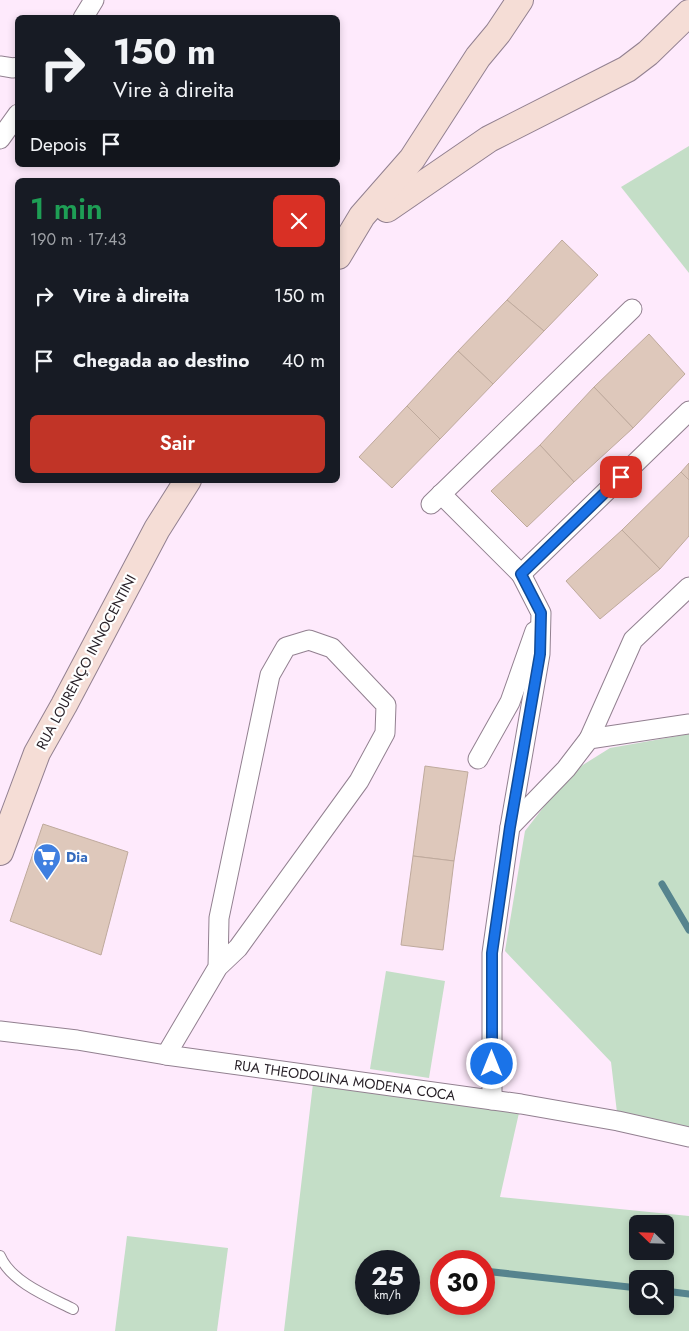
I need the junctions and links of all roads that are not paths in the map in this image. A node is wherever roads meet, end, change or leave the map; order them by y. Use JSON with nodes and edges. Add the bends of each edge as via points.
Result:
{"nodes":[{"id":1,"x":94,"y":0,"type":"edge"},
{"id":2,"x":520,"y":0,"type":"edge"},
{"id":3,"x":689,"y":13,"type":"edge"},
{"id":4,"x":84,"y":15,"type":"edge"},
{"id":5,"x":0,"y":66,"type":"edge"},
{"id":6,"x":15,"y":68,"type":"edge"},
{"id":7,"x":15,"y":118,"type":"edge"},
{"id":8,"x":0,"y":139,"type":"edge"},
{"id":9,"x":489,"y":139,"type":"junction"},
{"id":10,"x":412,"y":159,"type":"junction"},
{"id":11,"x":387,"y":209,"type":"junction"},
{"id":12,"x":340,"y":253,"type":"edge"},
{"id":13,"x":340,"y":264,"type":"edge"},
{"id":14,"x":632,"y":309,"type":"dead end"},
{"id":15,"x":689,"y":411,"type":"edge"},
{"id":16,"x":186,"y":483,"type":"edge"},
{"id":17,"x":521,"y":574,"type":"junction"},
{"id":18,"x":689,"y":587,"type":"edge"},
{"id":19,"x":541,"y":613,"type":"junction"},
{"id":20,"x":689,"y":724,"type":"edge"},
{"id":21,"x":589,"y":739,"type":"junction"},
{"id":22,"x":478,"y":759,"type":"dead end"},
{"id":23,"x":510,"y":827,"type":"junction"},
{"id":24,"x":0,"y":852,"type":"edge"},
{"id":25,"x":218,"y":967,"type":"junction"},
{"id":26,"x":0,"y":1031,"type":"edge"},
{"id":27,"x":166,"y":1055,"type":"junction"},
{"id":28,"x":492,"y":1100,"type":"junction"},
{"id":29,"x":689,"y":1137,"type":"edge"},
{"id":30,"x":0,"y":1256,"type":"edge"},
{"id":31,"x":73,"y":1309,"type":"dead end"}],
"edges":[{"from":1,"to":4,"type":"street"},
{"from":2,"to":10,"type":"main road","via":[[478,57]]},
{"from":3,"to":9,"type":"main road","via":[[654,48],[627,69]]},
{"from":5,"to":6,"type":"street"},
{"from":7,"to":8,"type":"street"},
{"from":9,"to":10,"type":"main road","via":[[453,144]]},
{"from":9,"to":11,"type":"main road"},
{"from":10,"to":11,"type":"main road"},
{"from":10,"to":12,"type":"main road","via":[[362,216]]},
{"from":11,"to":13,"type":"main road"},
{"from":14,"to":17,"type":"street","via":[[436,499]]},
{"from":15,"to":17,"type":"street"},
{"from":16,"to":24,"type":"main road","name":"RUA LOURENÇO INNOCENTINI","via":[[157,529],[37,753]]},
{"from":17,"to":19,"type":"street"},
{"from":18,"to":21,"type":"street","via":[[633,640]]},
{"from":19,"to":22,"type":"street","via":[[510,702]]},
{"from":19,"to":23,"type":"street","via":[[540,654]]},
{"from":20,"to":21,"type":"street"},
{"from":21,"to":23,"type":"street","via":[[566,769]]},
{"from":23,"to":28,"type":"street","via":[[492,953]]},
{"from":25,"to":25,"type":"street","via":[[238,948],[359,781],[384,733],[386,705],[332,648],[309,640],[286,647],[270,675],[219,918]]},
{"from":25,"to":27,"type":"street"},
{"from":26,"to":27,"type":"street","name":"RUA THEODOLINA MODENA COCA"},
{"from":27,"to":28,"type":"street","name":"RUA THEODOLINA MODENA COCA"},
{"from":28,"to":29,"type":"street","name":"RUA THEODOLINA MODENA COCA","via":[[618,1121]]},
{"from":30,"to":31,"type":"lane","via":[[4,1266],[32,1288]]}]}
